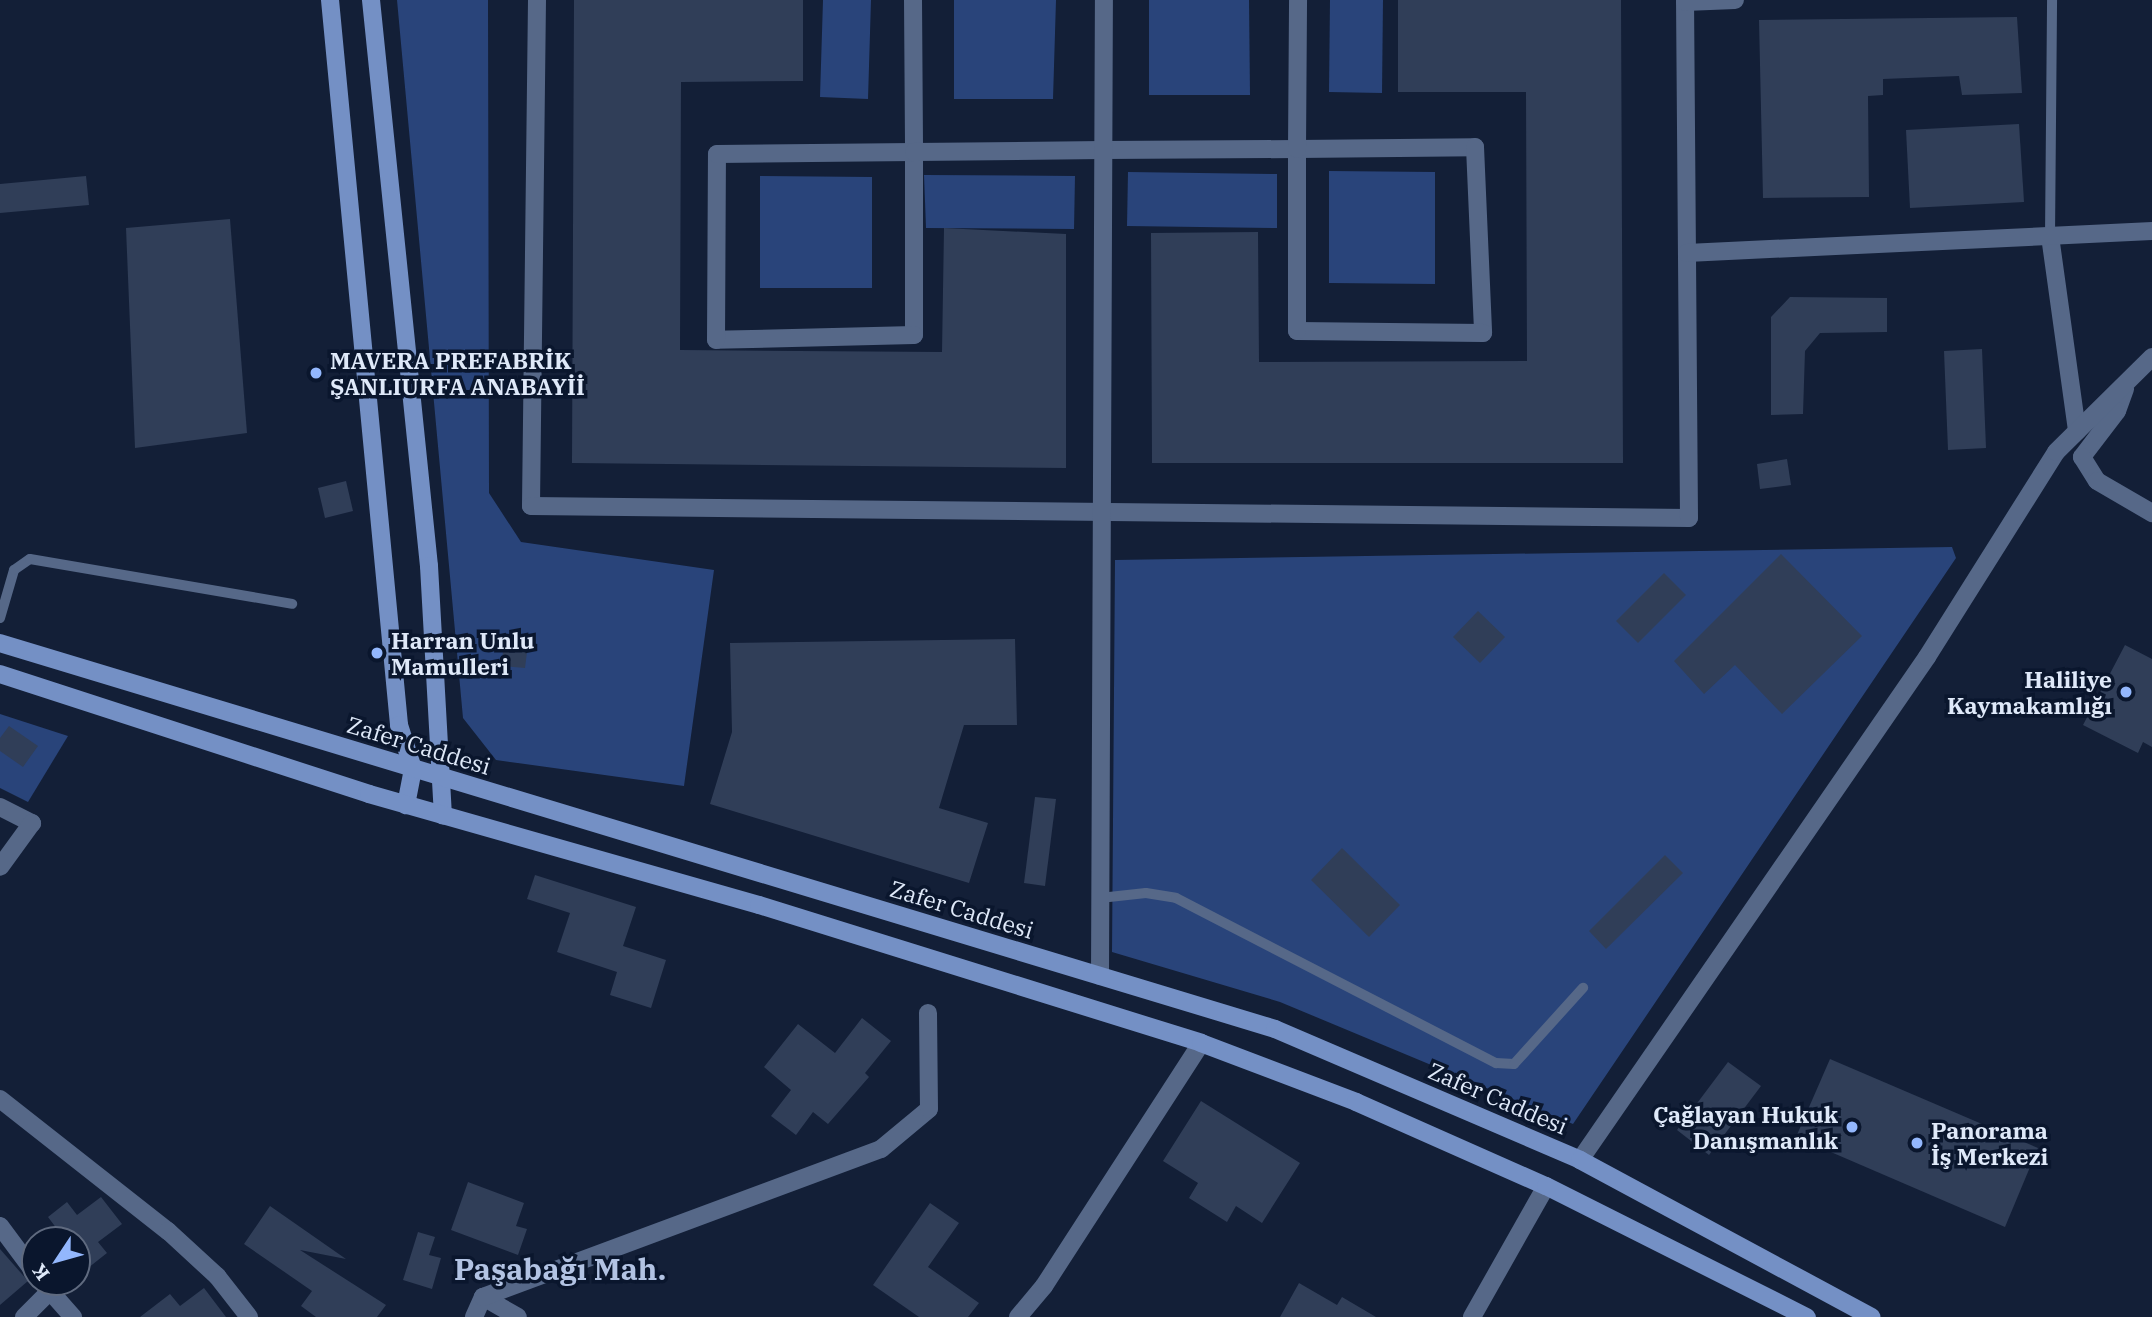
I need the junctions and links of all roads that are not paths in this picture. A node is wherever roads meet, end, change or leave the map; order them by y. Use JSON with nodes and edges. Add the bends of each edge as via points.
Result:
{"nodes":[{"id":1,"x":330,"y":0,"type":"edge"},
{"id":2,"x":371,"y":0,"type":"edge"},
{"id":3,"x":537,"y":0,"type":"edge"},
{"id":4,"x":913,"y":0,"type":"edge"},
{"id":5,"x":1104,"y":0,"type":"edge"},
{"id":6,"x":1298,"y":0,"type":"edge"},
{"id":7,"x":1735,"y":0,"type":"edge"},
{"id":8,"x":2052,"y":0,"type":"edge"},
{"id":9,"x":1685,"y":1,"type":"edge"},
{"id":10,"x":1297,"y":149,"type":"junction"},
{"id":11,"x":1103,"y":150,"type":"junction"},
{"id":12,"x":914,"y":152,"type":"junction"},
{"id":13,"x":2152,"y":231,"type":"edge"},
{"id":14,"x":2050,"y":236,"type":"junction"},
{"id":15,"x":1687,"y":253,"type":"junction"},
{"id":16,"x":2152,"y":357,"type":"edge"},
{"id":17,"x":2128,"y":383,"type":"junction"},
{"id":18,"x":2077,"y":431,"type":"junction"},
{"id":19,"x":1102,"y":512,"type":"junction"},
{"id":20,"x":2152,"y":513,"type":"edge"},
{"id":21,"x":292,"y":604,"type":"dead end"},
{"id":22,"x":0,"y":618,"type":"edge"},
{"id":23,"x":0,"y":643,"type":"edge"},
{"id":24,"x":0,"y":674,"type":"edge"},
{"id":25,"x":413,"y":769,"type":"junction"},
{"id":26,"x":442,"y":777,"type":"junction"},
{"id":27,"x":406,"y":805,"type":"junction"},
{"id":28,"x":0,"y":807,"type":"edge"},
{"id":29,"x":443,"y":816,"type":"junction"},
{"id":30,"x":0,"y":867,"type":"edge"},
{"id":31,"x":1101,"y":898,"type":"junction"},
{"id":32,"x":1100,"y":976,"type":"junction"},
{"id":33,"x":1583,"y":988,"type":"dead end"},
{"id":34,"x":928,"y":1013,"type":"dead end"},
{"id":35,"x":1201,"y":1043,"type":"junction"},
{"id":36,"x":0,"y":1099,"type":"edge"},
{"id":37,"x":1580,"y":1160,"type":"junction"},
{"id":38,"x":1546,"y":1186,"type":"junction"},
{"id":39,"x":0,"y":1226,"type":"edge"},
{"id":40,"x":21,"y":1254,"type":"edge"},
{"id":41,"x":39,"y":1296,"type":"edge"},
{"id":42,"x":55,"y":1296,"type":"edge"},
{"id":43,"x":483,"y":1297,"type":"junction"},
{"id":44,"x":24,"y":1317,"type":"edge"},
{"id":45,"x":73,"y":1317,"type":"edge"},
{"id":46,"x":249,"y":1317,"type":"edge"},
{"id":47,"x":474,"y":1317,"type":"edge"},
{"id":48,"x":518,"y":1317,"type":"edge"},
{"id":49,"x":1018,"y":1317,"type":"edge"},
{"id":50,"x":1472,"y":1317,"type":"edge"},
{"id":51,"x":1807,"y":1317,"type":"edge"},
{"id":52,"x":1871,"y":1317,"type":"edge"}],
"edges":[{"from":1,"to":25,"type":"main road","via":[[399,725]]},
{"from":2,"to":26,"type":"main road","via":[[429,566]]},
{"from":3,"to":19,"type":"street","via":[[531,506]]},
{"from":4,"to":12,"type":"street"},
{"from":5,"to":11,"type":"street"},
{"from":6,"to":10,"type":"street"},
{"from":7,"to":9,"type":"street"},
{"from":8,"to":14,"type":"lane"},
{"from":9,"to":15,"type":"street"},
{"from":10,"to":10,"type":"street","via":[[1297,331],[1483,333],[1475,147]]},
{"from":10,"to":11,"type":"street"},
{"from":11,"to":12,"type":"street"},
{"from":11,"to":19,"type":"street"},
{"from":12,"to":12,"type":"street","via":[[717,154],[716,340],[914,335]]},
{"from":13,"to":14,"type":"street"},
{"from":14,"to":15,"type":"street"},
{"from":14,"to":18,"type":"street"},
{"from":15,"to":19,"type":"street","via":[[1689,519]]},
{"from":16,"to":17,"type":"street"},
{"from":17,"to":18,"type":"street"},
{"from":17,"to":20,"type":"street","via":[[2117,411],[2082,457],[2097,481]]},
{"from":18,"to":37,"type":"street","via":[[2056,452],[1927,657]]},
{"from":19,"to":31,"type":"street"},
{"from":21,"to":22,"type":"lane","via":[[30,559],[14,570]]},
{"from":23,"to":25,"type":"main road","name":"Zafer Caddesi"},
{"from":24,"to":27,"type":"main road"},
{"from":25,"to":26,"type":"main road","name":"Zafer Caddesi"},
{"from":25,"to":27,"type":"main road"},
{"from":26,"to":29,"type":"main road"},
{"from":26,"to":32,"type":"main road","name":"Zafer Caddesi"},
{"from":27,"to":29,"type":"main road"},
{"from":28,"to":30,"type":"street","via":[[32,823]]},
{"from":29,"to":35,"type":"main road","via":[[759,905]]},
{"from":31,"to":32,"type":"street"},
{"from":31,"to":33,"type":"lane","via":[[1146,893],[1176,898],[1496,1063],[1514,1063]]},
{"from":32,"to":37,"type":"main road","name":"Zafer Caddesi","via":[[1275,1029]]},
{"from":34,"to":43,"type":"street","via":[[929,1109],[881,1149]]},
{"from":35,"to":38,"type":"main road","via":[[1356,1102]]},
{"from":35,"to":49,"type":"street","via":[[1044,1286]]},
{"from":36,"to":46,"type":"street","via":[[167,1231],[217,1276]]},
{"from":37,"to":52,"type":"main road","name":"Zafer Caddesi"},
{"from":38,"to":50,"type":"street"},
{"from":38,"to":51,"type":"main road"},
{"from":39,"to":40,"type":"street"},
{"from":41,"to":44,"type":"street"},
{"from":42,"to":45,"type":"street"},
{"from":43,"to":47,"type":"street"},
{"from":43,"to":48,"type":"street"}]}
